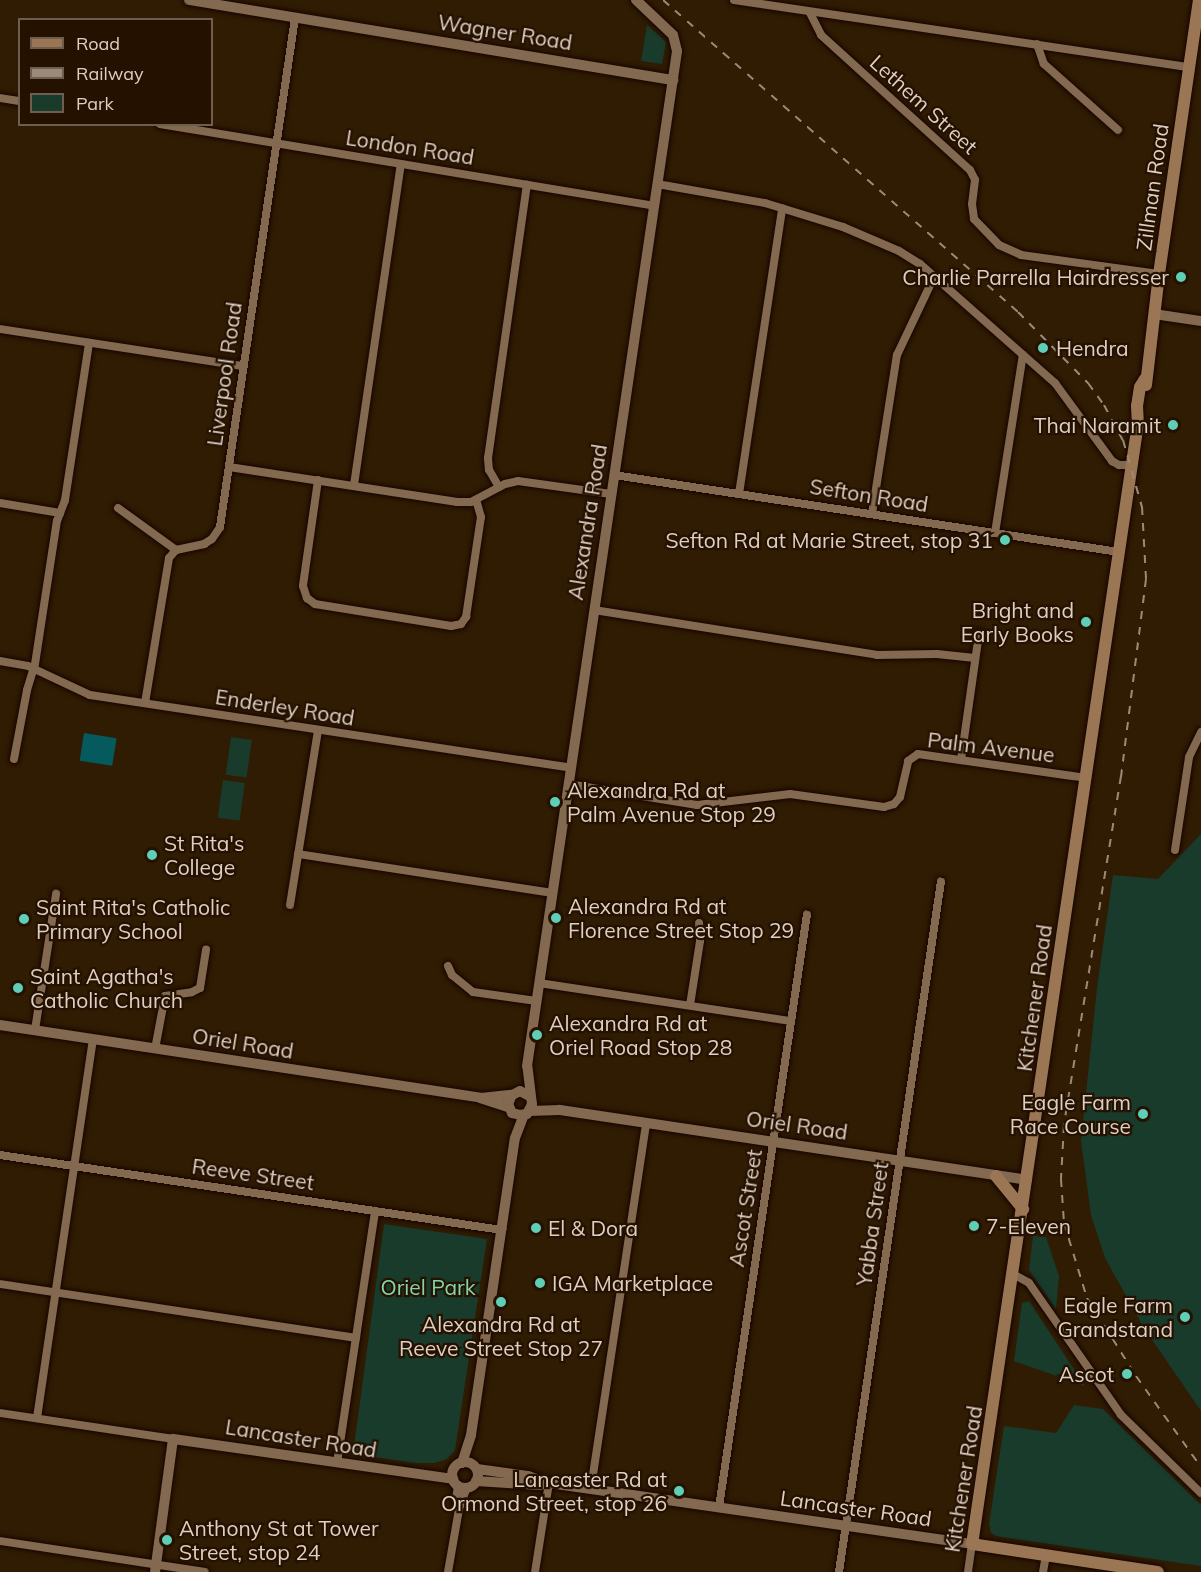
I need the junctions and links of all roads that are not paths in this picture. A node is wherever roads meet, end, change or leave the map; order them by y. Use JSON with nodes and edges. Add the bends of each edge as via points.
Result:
{"nodes":[{"id":1,"x":189,"y":0,"type":"edge"},
{"id":2,"x":636,"y":0,"type":"edge"},
{"id":3,"x":734,"y":0,"type":"edge"},
{"id":4,"x":1199,"y":0,"type":"edge"},
{"id":5,"x":810,"y":13,"type":"junction"},
{"id":6,"x":295,"y":18,"type":"junction"},
{"id":7,"x":1037,"y":44,"type":"junction"},
{"id":8,"x":1189,"y":67,"type":"junction"},
{"id":9,"x":673,"y":80,"type":"junction"},
{"id":10,"x":0,"y":98,"type":"edge"},
{"id":11,"x":18,"y":101,"type":"edge"},
{"id":12,"x":172,"y":126,"type":"edge"},
{"id":13,"x":1118,"y":129,"type":"dead end"},
{"id":14,"x":276,"y":144,"type":"junction"},
{"id":15,"x":401,"y":164,"type":"junction"},
{"id":16,"x":657,"y":184,"type":"junction"},
{"id":17,"x":527,"y":185,"type":"junction"},
{"id":18,"x":653,"y":206,"type":"junction"},
{"id":19,"x":782,"y":208,"type":"junction"},
{"id":20,"x":1159,"y":274,"type":"junction"},
{"id":21,"x":934,"y":276,"type":"junction"},
{"id":22,"x":1154,"y":314,"type":"junction"},
{"id":23,"x":1201,"y":321,"type":"edge"},
{"id":24,"x":0,"y":329,"type":"edge"},
{"id":25,"x":89,"y":343,"type":"junction"},
{"id":26,"x":1023,"y":354,"type":"junction"},
{"id":27,"x":243,"y":366,"type":"junction"},
{"id":28,"x":1132,"y":465,"type":"junction"},
{"id":29,"x":229,"y":467,"type":"junction"},
{"id":30,"x":614,"y":475,"type":"junction"},
{"id":31,"x":318,"y":480,"type":"junction"},
{"id":32,"x":354,"y":486,"type":"junction"},
{"id":33,"x":499,"y":487,"type":"junction"},
{"id":34,"x":611,"y":494,"type":"junction"},
{"id":35,"x":739,"y":494,"type":"junction"},
{"id":36,"x":476,"y":500,"type":"junction"},
{"id":37,"x":0,"y":503,"type":"edge"},
{"id":38,"x":118,"y":508,"type":"dead end"},
{"id":39,"x":60,"y":513,"type":"junction"},
{"id":40,"x":872,"y":514,"type":"junction"},
{"id":41,"x":996,"y":533,"type":"junction"},
{"id":42,"x":176,"y":550,"type":"junction"},
{"id":43,"x":1119,"y":552,"type":"junction"},
{"id":44,"x":594,"y":610,"type":"junction"},
{"id":45,"x":979,"y":633,"type":"dead end"},
{"id":46,"x":975,"y":658,"type":"junction"},
{"id":47,"x":0,"y":660,"type":"edge"},
{"id":48,"x":33,"y":668,"type":"junction"},
{"id":49,"x":144,"y":704,"type":"junction"},
{"id":50,"x":318,"y":730,"type":"junction"},
{"id":51,"x":1201,"y":732,"type":"edge"},
{"id":52,"x":15,"y":759,"type":"dead end"},
{"id":53,"x":961,"y":760,"type":"junction"},
{"id":54,"x":570,"y":768,"type":"junction"},
{"id":55,"x":1087,"y":778,"type":"junction"},
{"id":56,"x":568,"y":784,"type":"junction"},
{"id":57,"x":1175,"y":850,"type":"dead end"},
{"id":58,"x":298,"y":854,"type":"junction"},
{"id":59,"x":941,"y":881,"type":"dead end"},
{"id":60,"x":552,"y":893,"type":"junction"},
{"id":61,"x":56,"y":894,"type":"dead end"},
{"id":62,"x":290,"y":904,"type":"dead end"},
{"id":63,"x":807,"y":914,"type":"dead end"},
{"id":64,"x":699,"y":922,"type":"dead end"},
{"id":65,"x":206,"y":949,"type":"dead end"},
{"id":66,"x":448,"y":966,"type":"dead end"},
{"id":67,"x":539,"y":983,"type":"junction"},
{"id":68,"x":536,"y":1001,"type":"junction"},
{"id":69,"x":690,"y":1005,"type":"junction"},
{"id":70,"x":791,"y":1021,"type":"junction"},
{"id":71,"x":0,"y":1025,"type":"edge"},
{"id":72,"x":35,"y":1030,"type":"junction"},
{"id":73,"x":93,"y":1040,"type":"junction"},
{"id":74,"x":155,"y":1049,"type":"junction"},
{"id":75,"x":527,"y":1066,"type":"junction"},
{"id":76,"x":514,"y":1093,"type":"junction"},
{"id":77,"x":480,"y":1098,"type":"junction"},
{"id":78,"x":530,"y":1098,"type":"junction"},
{"id":79,"x":560,"y":1110,"type":"junction"},
{"id":80,"x":518,"y":1111,"type":"junction"},
{"id":81,"x":646,"y":1123,"type":"junction"},
{"id":82,"x":774,"y":1141,"type":"junction"},
{"id":83,"x":0,"y":1155,"type":"edge"},
{"id":84,"x":899,"y":1160,"type":"junction"},
{"id":85,"x":74,"y":1166,"type":"junction"},
{"id":86,"x":996,"y":1176,"type":"junction"},
{"id":87,"x":1028,"y":1180,"type":"junction"},
{"id":88,"x":1023,"y":1209,"type":"junction"},
{"id":89,"x":375,"y":1211,"type":"junction"},
{"id":90,"x":502,"y":1230,"type":"junction"},
{"id":91,"x":1013,"y":1274,"type":"junction"},
{"id":92,"x":0,"y":1284,"type":"edge"},
{"id":93,"x":55,"y":1292,"type":"junction"},
{"id":94,"x":356,"y":1338,"type":"junction"},
{"id":95,"x":0,"y":1413,"type":"edge"},
{"id":96,"x":37,"y":1418,"type":"junction"},
{"id":97,"x":471,"y":1434,"type":"junction"},
{"id":98,"x":173,"y":1439,"type":"junction"},
{"id":99,"x":337,"y":1463,"type":"junction"},
{"id":100,"x":475,"y":1468,"type":"junction"},
{"id":101,"x":462,"y":1477,"type":"junction"},
{"id":102,"x":549,"y":1483,"type":"junction"},
{"id":103,"x":591,"y":1488,"type":"junction"},
{"id":104,"x":1201,"y":1493,"type":"edge"},
{"id":105,"x":719,"y":1508,"type":"junction"},
{"id":106,"x":845,"y":1526,"type":"junction"},
{"id":107,"x":0,"y":1541,"type":"edge"},
{"id":108,"x":972,"y":1544,"type":"junction"},
{"id":109,"x":1046,"y":1555,"type":"junction"},
{"id":110,"x":156,"y":1569,"type":"edge"},
{"id":111,"x":205,"y":1572,"type":"edge"},
{"id":112,"x":448,"y":1572,"type":"edge"},
{"id":113,"x":535,"y":1572,"type":"edge"},
{"id":114,"x":839,"y":1572,"type":"edge"},
{"id":115,"x":968,"y":1572,"type":"edge"},
{"id":116,"x":1043,"y":1572,"type":"edge"},
{"id":117,"x":1158,"y":1572,"type":"edge"}],
"edges":[{"from":1,"to":6,"type":"street","name":"Wagner Road"},
{"from":2,"to":9,"type":"street","name":"Alexandra Road","via":[[676,38]]},
{"from":3,"to":5,"type":"street"},
{"from":4,"to":8,"type":"main road","name":"Zillman Road"},
{"from":5,"to":7,"type":"street"},
{"from":5,"to":20,"type":"street","name":"Lethem Street","via":[[820,35],[970,170],[975,180],[974,219],[999,245],[1021,255]]},
{"from":6,"to":9,"type":"street","name":"Wagner Road"},
{"from":6,"to":14,"type":"street","name":"Liverpool Road"},
{"from":7,"to":8,"type":"street"},
{"from":7,"to":13,"type":"street","via":[[1044,64]]},
{"from":8,"to":20,"type":"main road","name":"Zillman Road"},
{"from":9,"to":16,"type":"street","name":"Alexandra Road"},
{"from":10,"to":11,"type":"street"},
{"from":12,"to":14,"type":"street","name":"London Road"},
{"from":14,"to":15,"type":"street","name":"London Road"},
{"from":14,"to":27,"type":"street","name":"Liverpool Road"},
{"from":15,"to":17,"type":"street","name":"London Road"},
{"from":15,"to":32,"type":"street"},
{"from":16,"to":18,"type":"street","name":"Alexandra Road"},
{"from":16,"to":19,"type":"street"},
{"from":17,"to":18,"type":"street","name":"London Road"},
{"from":17,"to":33,"type":"street","via":[[488,458],[489,470]]},
{"from":18,"to":30,"type":"street","name":"Alexandra Road"},
{"from":19,"to":21,"type":"street","via":[[878,241]]},
{"from":19,"to":35,"type":"street"},
{"from":20,"to":22,"type":"main road","name":"Zillman Road"},
{"from":21,"to":26,"type":"street"},
{"from":21,"to":40,"type":"street","via":[[897,355]]},
{"from":22,"to":23,"type":"street"},
{"from":22,"to":28,"type":"main road","name":"Zillman Road","via":[[1143,415],[1138,423]]},
{"from":24,"to":25,"type":"street"},
{"from":25,"to":27,"type":"street"},
{"from":25,"to":39,"type":"street"},
{"from":26,"to":28,"type":"street","via":[[1063,392],[1112,461]]},
{"from":26,"to":41,"type":"street"},
{"from":27,"to":29,"type":"street","name":"Liverpool Road"},
{"from":28,"to":43,"type":"main road","name":"Kitchener Road"},
{"from":29,"to":31,"type":"street"},
{"from":29,"to":42,"type":"street","name":"Liverpool Road","via":[[217,534],[204,544]]},
{"from":30,"to":34,"type":"street","name":"Alexandra Road"},
{"from":30,"to":35,"type":"street","name":"Sefton Road"},
{"from":31,"to":32,"type":"street"},
{"from":31,"to":36,"type":"street","via":[[303,586],[307,598],[315,604],[451,626],[461,624],[466,617],[481,517]]},
{"from":32,"to":36,"type":"street","via":[[456,502]]},
{"from":33,"to":34,"type":"street","via":[[518,481]]},
{"from":33,"to":36,"type":"street"},
{"from":34,"to":44,"type":"street","name":"Alexandra Road"},
{"from":35,"to":40,"type":"street","name":"Sefton Road"},
{"from":37,"to":39,"type":"street"},
{"from":38,"to":42,"type":"street"},
{"from":39,"to":48,"type":"street"},
{"from":40,"to":41,"type":"street","name":"Sefton Road"},
{"from":41,"to":43,"type":"street","name":"Sefton Road"},
{"from":42,"to":49,"type":"street","via":[[167,565]]},
{"from":43,"to":55,"type":"main road","name":"Kitchener Road"},
{"from":44,"to":46,"type":"street","via":[[877,655]]},
{"from":44,"to":54,"type":"street","name":"Alexandra Road"},
{"from":45,"to":46,"type":"street"},
{"from":46,"to":53,"type":"street"},
{"from":47,"to":48,"type":"street","name":"Enderley Road"},
{"from":48,"to":49,"type":"street","name":"Enderley Road","via":[[84,693]]},
{"from":48,"to":52,"type":"street"},
{"from":49,"to":50,"type":"street","name":"Enderley Road"},
{"from":50,"to":54,"type":"street","name":"Enderley Road"},
{"from":50,"to":58,"type":"street"},
{"from":51,"to":57,"type":"street","via":[[1189,757]]},
{"from":53,"to":55,"type":"street","name":"Palm Avenue"},
{"from":53,"to":56,"type":"street","name":"Palm Avenue","via":[[922,754],[911,757],[900,797],[884,807],[790,794],[697,805]]},
{"from":54,"to":56,"type":"street","name":"Alexandra Road"},
{"from":55,"to":87,"type":"main road","name":"Kitchener Road"},
{"from":56,"to":60,"type":"street","name":"Alexandra Road"},
{"from":58,"to":60,"type":"street"},
{"from":58,"to":62,"type":"street"},
{"from":59,"to":84,"type":"street","name":"Yabba Street"},
{"from":60,"to":67,"type":"street","name":"Alexandra Road"},
{"from":61,"to":72,"type":"street"},
{"from":63,"to":70,"type":"street","name":"Ascot Street"},
{"from":64,"to":69,"type":"street"},
{"from":65,"to":74,"type":"street","via":[[200,988],[165,996]]},
{"from":66,"to":68,"type":"street","via":[[452,975],[473,992]]},
{"from":67,"to":68,"type":"street","name":"Alexandra Road"},
{"from":67,"to":69,"type":"street"},
{"from":68,"to":75,"type":"street","name":"Alexandra Road"},
{"from":69,"to":70,"type":"street"},
{"from":70,"to":82,"type":"street","name":"Ascot Street"},
{"from":71,"to":72,"type":"street","name":"Oriel Road"},
{"from":72,"to":73,"type":"street","name":"Oriel Road"},
{"from":73,"to":74,"type":"street","name":"Oriel Road"},
{"from":73,"to":85,"type":"street"},
{"from":74,"to":77,"type":"street","name":"Oriel Road"},
{"from":75,"to":76,"type":"street","name":"Alexandra Road"},
{"from":75,"to":78,"type":"street","name":"Alexandra Road"},
{"from":76,"to":77,"type":"street","name":"Oriel Road"},
{"from":76,"to":78,"type":"street","name":"Oriel Road"},
{"from":76,"to":80,"type":"street","name":"Alexandra Road"},
{"from":77,"to":80,"type":"street","name":"Oriel Road"},
{"from":78,"to":79,"type":"street","name":"Oriel Road"},
{"from":78,"to":80,"type":"street","name":"Alexandra Road"},
{"from":79,"to":80,"type":"street","name":"Oriel Road"},
{"from":79,"to":81,"type":"street","name":"Oriel Road"},
{"from":80,"to":90,"type":"street"},
{"from":81,"to":82,"type":"street","name":"Oriel Road"},
{"from":81,"to":103,"type":"street"},
{"from":82,"to":84,"type":"street","name":"Oriel Road"},
{"from":82,"to":105,"type":"street","name":"Ascot Street"},
{"from":83,"to":85,"type":"street","name":"Reeve Street"},
{"from":84,"to":86,"type":"street","name":"Oriel Road"},
{"from":84,"to":106,"type":"street","name":"Yabba Street"},
{"from":85,"to":89,"type":"street","name":"Reeve Street"},
{"from":85,"to":93,"type":"street"},
{"from":86,"to":87,"type":"street","name":"Oriel Road"},
{"from":86,"to":88,"type":"main road"},
{"from":87,"to":88,"type":"main road","name":"Kitchener Road"},
{"from":88,"to":91,"type":"main road","name":"Kitchener Road"},
{"from":89,"to":90,"type":"street","name":"Reeve Street"},
{"from":89,"to":94,"type":"street"},
{"from":90,"to":97,"type":"street"},
{"from":91,"to":104,"type":"street","via":[[1029,1283],[1121,1414]]},
{"from":91,"to":108,"type":"main road","name":"Kitchener Road"},
{"from":92,"to":93,"type":"street"},
{"from":93,"to":94,"type":"street"},
{"from":93,"to":96,"type":"street"},
{"from":94,"to":99,"type":"street"},
{"from":95,"to":96,"type":"street"},
{"from":96,"to":98,"type":"street"},
{"from":97,"to":100,"type":"street"},
{"from":97,"to":101,"type":"street"},
{"from":98,"to":99,"type":"street","name":"Lancaster Road"},
{"from":98,"to":110,"type":"street"},
{"from":99,"to":101,"type":"street","name":"Lancaster Road"},
{"from":100,"to":101,"type":"street"},
{"from":100,"to":101,"type":"street","name":"Lancaster Road"},
{"from":100,"to":102,"type":"street","name":"Lancaster Road"},
{"from":101,"to":102,"type":"street","name":"Lancaster Road"},
{"from":101,"to":112,"type":"street"},
{"from":102,"to":103,"type":"street","name":"Lancaster Road"},
{"from":102,"to":113,"type":"street"},
{"from":103,"to":105,"type":"street","name":"Lancaster Road"},
{"from":105,"to":106,"type":"street","name":"Lancaster Road"},
{"from":106,"to":108,"type":"street","name":"Lancaster Road"},
{"from":106,"to":114,"type":"street","name":"Yabba Street"},
{"from":107,"to":110,"type":"street"},
{"from":108,"to":109,"type":"main road","name":"Lancaster Road"},
{"from":108,"to":115,"type":"street","name":"Kitchener Road"},
{"from":109,"to":116,"type":"street"},
{"from":109,"to":117,"type":"main road","name":"Lancaster Road"},
{"from":110,"to":111,"type":"street"}]}
